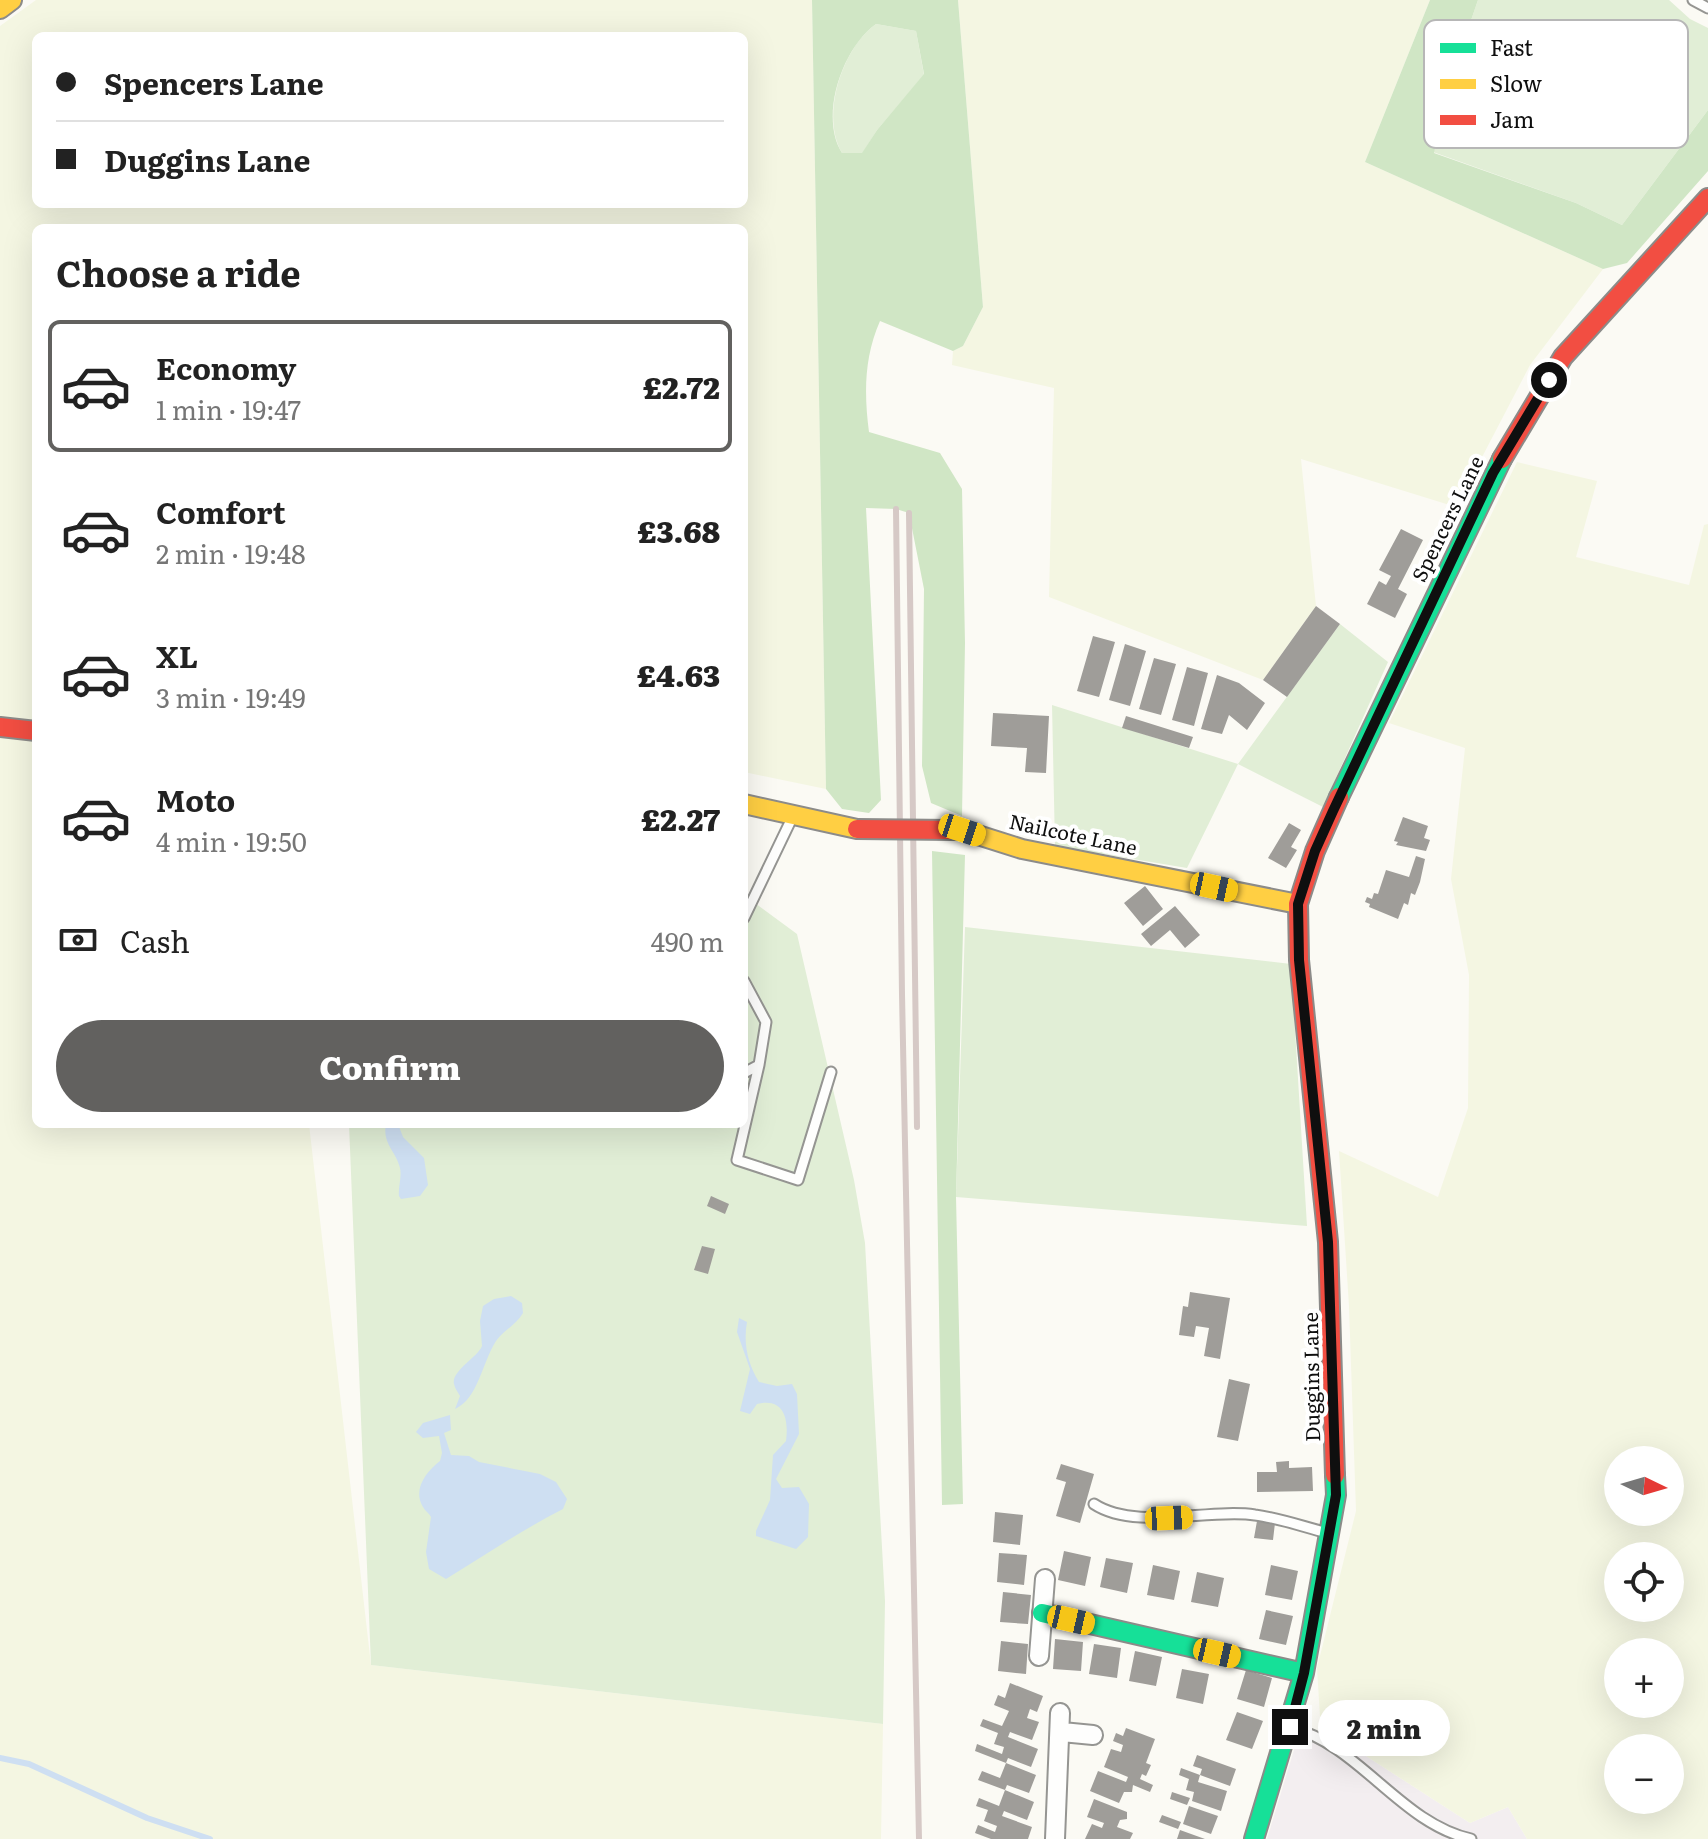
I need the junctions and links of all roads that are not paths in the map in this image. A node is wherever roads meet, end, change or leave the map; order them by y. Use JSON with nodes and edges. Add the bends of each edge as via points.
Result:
{"nodes":[{"id":1,"x":12,"y":0,"type":"edge"},
{"id":2,"x":1693,"y":0,"type":"edge"},
{"id":3,"x":1708,"y":8,"type":"edge"},
{"id":4,"x":0,"y":9,"type":"edge"},
{"id":5,"x":1708,"y":198,"type":"edge"},
{"id":6,"x":0,"y":727,"type":"edge"},
{"id":7,"x":32,"y":731,"type":"edge"},
{"id":8,"x":748,"y":805,"type":"edge"},
{"id":9,"x":793,"y":815,"type":"junction"},
{"id":10,"x":1298,"y":904,"type":"junction"},
{"id":11,"x":748,"y":910,"type":"edge"},
{"id":12,"x":748,"y":988,"type":"edge"},
{"id":13,"x":759,"y":1065,"type":"junction"},
{"id":14,"x":748,"y":1071,"type":"edge"},
{"id":15,"x":831,"y":1072,"type":"dead end"},
{"id":16,"x":748,"y":1112,"type":"edge"},
{"id":17,"x":744,"y":1128,"type":"edge"},
{"id":18,"x":1094,"y":1504,"type":"dead end"},
{"id":19,"x":1331,"y":1534,"type":"junction"},
{"id":20,"x":1045,"y":1579,"type":"dead end"},
{"id":21,"x":1042,"y":1613,"type":"junction"},
{"id":22,"x":1039,"y":1656,"type":"dead end"},
{"id":23,"x":1304,"y":1673,"type":"junction"},
{"id":24,"x":1060,"y":1713,"type":"dead end"},
{"id":25,"x":1290,"y":1727,"type":"junction"},
{"id":26,"x":1062,"y":1732,"type":"junction"},
{"id":27,"x":1093,"y":1735,"type":"dead end"},
{"id":28,"x":1055,"y":1839,"type":"edge"},
{"id":29,"x":1254,"y":1839,"type":"edge"},
{"id":30,"x":1471,"y":1839,"type":"edge"}],
"edges":[{"from":1,"to":4,"type":"main road"},
{"from":2,"to":3,"type":"lane"},
{"from":5,"to":10,"type":"main road","name":"Spencers Lane","via":[[1563,357],[1493,473],[1331,815]]},
{"from":6,"to":7,"type":"main road"},
{"from":8,"to":9,"type":"main road","name":"Nailcote Lane"},
{"from":9,"to":10,"type":"main road","name":"Nailcote Lane","bridge":true,"via":[[857,829],[962,830],[1022,849]]},
{"from":9,"to":11,"type":"lane"},
{"from":10,"to":19,"type":"main road","name":"Duggins Lane","via":[[1332,1306],[1336,1495]]},
{"from":12,"to":13,"type":"lane","via":[[766,1022]]},
{"from":13,"to":14,"type":"lane"},
{"from":13,"to":16,"type":"lane"},
{"from":15,"to":17,"type":"lane","via":[[798,1180],[737,1160]]},
{"from":18,"to":19,"type":"lane","via":[[1169,1518],[1253,1514]]},
{"from":19,"to":23,"type":"main road","name":"Duggins Lane"},
{"from":20,"to":21,"type":"street"},
{"from":21,"to":22,"type":"street"},
{"from":21,"to":23,"type":"main road"},
{"from":23,"to":25,"type":"main road","name":"Duggins Lane"},
{"from":24,"to":26,"type":"street"},
{"from":25,"to":29,"type":"main road","name":"Duggins Lane"},
{"from":25,"to":30,"type":"lane","via":[[1325,1741],[1418,1812]]},
{"from":26,"to":27,"type":"street"},
{"from":26,"to":28,"type":"street"}]}
